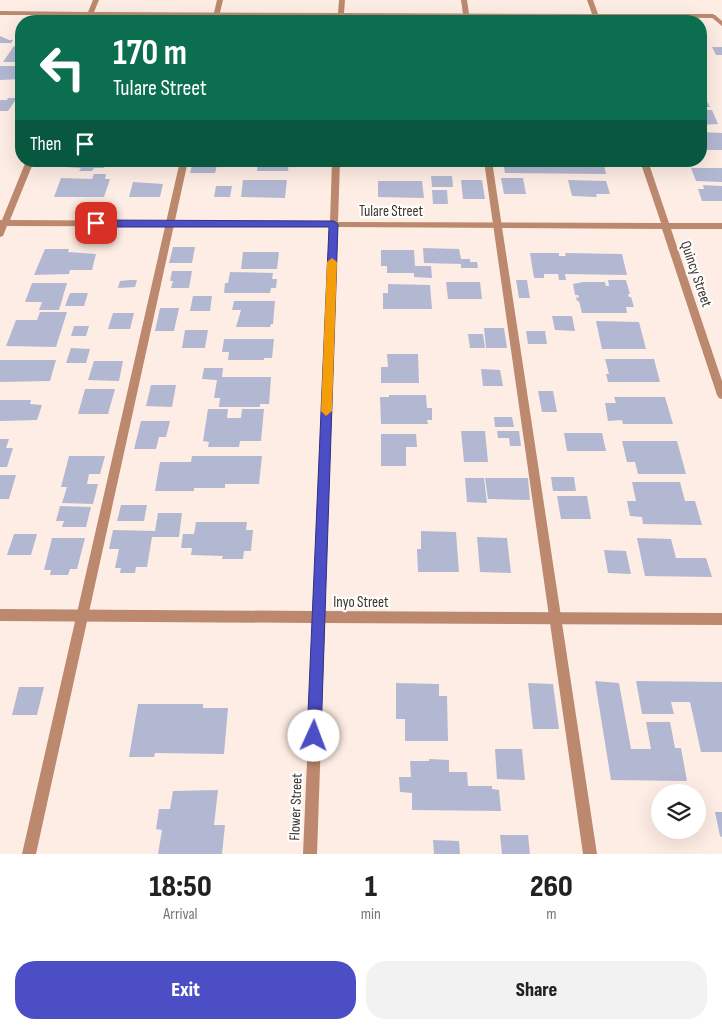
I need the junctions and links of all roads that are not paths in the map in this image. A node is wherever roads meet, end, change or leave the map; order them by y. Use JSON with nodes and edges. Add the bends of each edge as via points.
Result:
{"nodes":[{"id":1,"x":96,"y":0,"type":"edge"},
{"id":2,"x":220,"y":0,"type":"edge"},
{"id":3,"x":342,"y":0,"type":"edge"},
{"id":4,"x":464,"y":0,"type":"edge"},
{"id":5,"x":590,"y":0,"type":"edge"},
{"id":6,"x":0,"y":13,"type":"edge"},
{"id":7,"x":91,"y":13,"type":"junction"},
{"id":8,"x":217,"y":13,"type":"junction"},
{"id":9,"x":342,"y":14,"type":"junction"},
{"id":10,"x":373,"y":15,"type":"edge"},
{"id":11,"x":466,"y":15,"type":"edge"},
{"id":12,"x":595,"y":15,"type":"edge"},
{"id":13,"x":707,"y":16,"type":"edge"},
{"id":14,"x":722,"y":24,"type":"edge"},
{"id":15,"x":27,"y":167,"type":"edge"},
{"id":16,"x":183,"y":167,"type":"edge"},
{"id":17,"x":336,"y":167,"type":"edge"},
{"id":18,"x":489,"y":167,"type":"edge"},
{"id":19,"x":646,"y":167,"type":"edge"},
{"id":20,"x":2,"y":223,"type":"edge"},
{"id":21,"x":169,"y":224,"type":"junction"},
{"id":22,"x":334,"y":224,"type":"junction"},
{"id":23,"x":498,"y":225,"type":"junction"},
{"id":24,"x":665,"y":226,"type":"junction"},
{"id":25,"x":722,"y":226,"type":"edge"},
{"id":26,"x":0,"y":234,"type":"edge"},
{"id":27,"x":722,"y":395,"type":"edge"},
{"id":28,"x":0,"y":615,"type":"edge"},
{"id":29,"x":82,"y":616,"type":"junction"},
{"id":30,"x":319,"y":617,"type":"junction"},
{"id":31,"x":556,"y":618,"type":"junction"},
{"id":32,"x":722,"y":619,"type":"edge"},
{"id":33,"x":29,"y":854,"type":"edge"},
{"id":34,"x":310,"y":854,"type":"edge"},
{"id":35,"x":590,"y":854,"type":"edge"}],
"edges":[{"from":1,"to":7,"type":"street"},
{"from":2,"to":8,"type":"street"},
{"from":3,"to":9,"type":"street"},
{"from":4,"to":11,"type":"street"},
{"from":5,"to":12,"type":"street"},
{"from":6,"to":7,"type":"street"},
{"from":7,"to":8,"type":"street"},
{"from":8,"to":9,"type":"street"},
{"from":9,"to":10,"type":"street"},
{"from":13,"to":14,"type":"street","via":[[713,16]]},
{"from":15,"to":20,"type":"street"},
{"from":16,"to":21,"type":"street"},
{"from":17,"to":22,"type":"street","name":"Flower Street"},
{"from":18,"to":23,"type":"street"},
{"from":19,"to":24,"type":"street","name":"Quincy Street"},
{"from":20,"to":21,"type":"street","name":"Tulare Street"},
{"from":20,"to":26,"type":"street"},
{"from":21,"to":22,"type":"street","name":"Tulare Street"},
{"from":21,"to":29,"type":"street"},
{"from":22,"to":23,"type":"street","name":"Tulare Street"},
{"from":22,"to":30,"type":"street","name":"Flower Street"},
{"from":23,"to":24,"type":"street","name":"Tulare Street"},
{"from":23,"to":31,"type":"street"},
{"from":24,"to":25,"type":"street","name":"Tulare Street"},
{"from":24,"to":27,"type":"street","name":"Quincy Street"},
{"from":28,"to":29,"type":"street","name":"Inyo Street"},
{"from":29,"to":30,"type":"street","name":"Inyo Street"},
{"from":29,"to":33,"type":"street"},
{"from":30,"to":31,"type":"street","name":"Inyo Street"},
{"from":30,"to":34,"type":"street","name":"Flower Street"},
{"from":31,"to":32,"type":"street","name":"Inyo Street"},
{"from":31,"to":35,"type":"street"}]}
